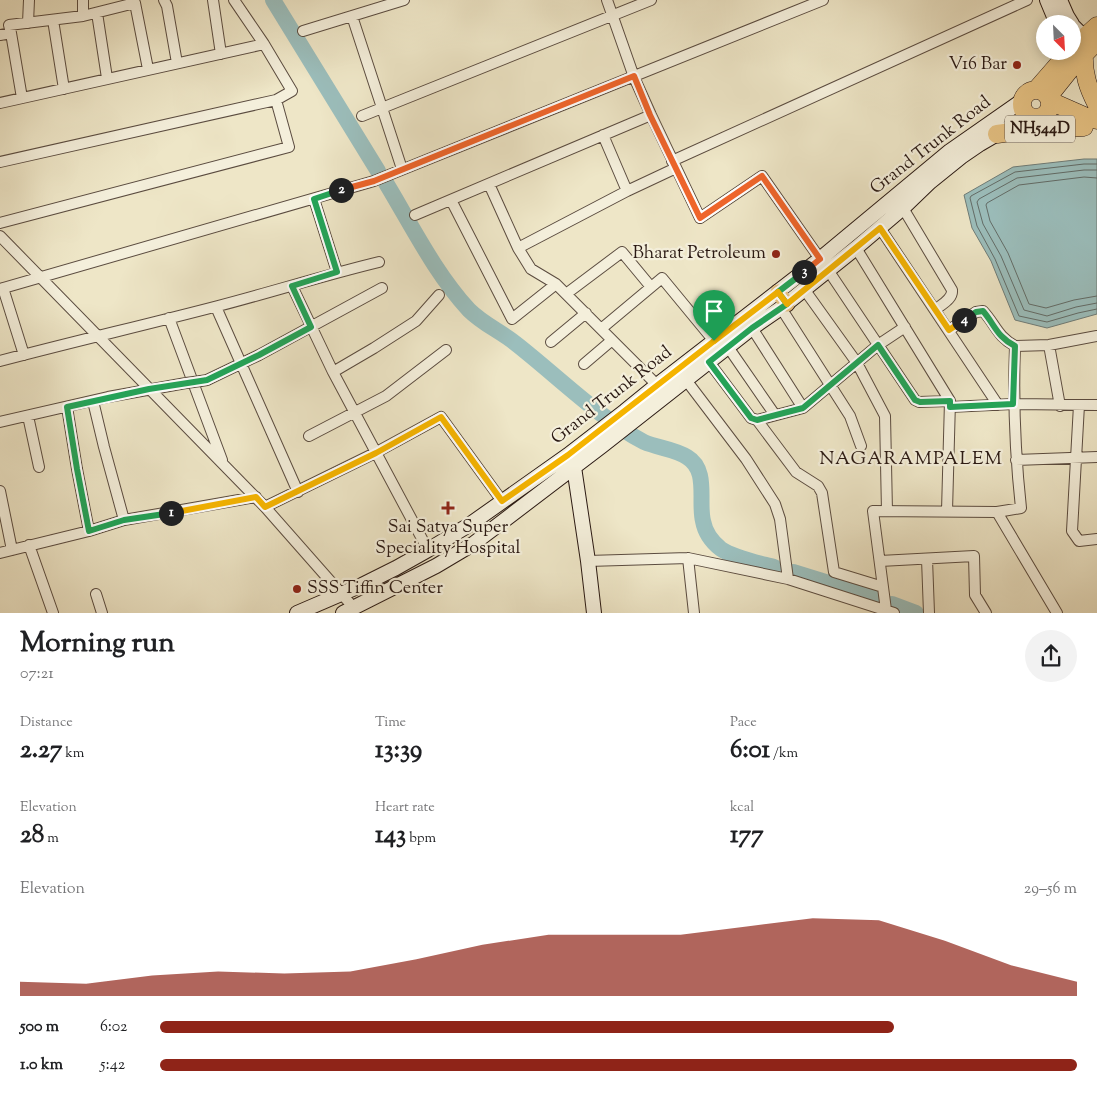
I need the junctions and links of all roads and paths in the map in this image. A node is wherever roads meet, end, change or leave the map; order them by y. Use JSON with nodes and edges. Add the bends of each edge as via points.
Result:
{"nodes":[{"id":1,"x":29,"y":0,"type":"edge"},
{"id":2,"x":83,"y":0,"type":"edge"},
{"id":3,"x":164,"y":0,"type":"edge"},
{"id":4,"x":213,"y":0,"type":"edge"},
{"id":5,"x":234,"y":0,"type":"edge"},
{"id":6,"x":404,"y":0,"type":"edge"},
{"id":7,"x":607,"y":0,"type":"edge"},
{"id":8,"x":651,"y":0,"type":"edge"},
{"id":9,"x":823,"y":0,"type":"edge"},
{"id":10,"x":1028,"y":0,"type":"edge"},
{"id":11,"x":1047,"y":0,"type":"edge"},
{"id":12,"x":1060,"y":0,"type":"edge"},
{"id":13,"x":97,"y":13,"type":"junction"},
{"id":14,"x":1053,"y":15,"type":"edge"},
{"id":15,"x":1067,"y":15,"type":"edge"},
{"id":16,"x":84,"y":16,"type":"junction"},
{"id":17,"x":352,"y":16,"type":"junction"},
{"id":18,"x":612,"y":16,"type":"junction"},
{"id":19,"x":53,"y":20,"type":"junction"},
{"id":20,"x":28,"y":23,"type":"junction"},
{"id":21,"x":303,"y":32,"type":"dead end"},
{"id":22,"x":11,"y":33,"type":"junction"},
{"id":23,"x":0,"y":35,"type":"edge"},
{"id":24,"x":1081,"y":40,"type":"edge"},
{"id":25,"x":264,"y":44,"type":"junction"},
{"id":26,"x":221,"y":54,"type":"junction"},
{"id":27,"x":1067,"y":60,"type":"edge"},
{"id":28,"x":177,"y":63,"type":"junction"},
{"id":29,"x":148,"y":69,"type":"junction"},
{"id":30,"x":634,"y":76,"type":"junction"},
{"id":31,"x":108,"y":78,"type":"junction"},
{"id":32,"x":64,"y":88,"type":"junction"},
{"id":33,"x":22,"y":98,"type":"junction"},
{"id":34,"x":276,"y":100,"type":"junction"},
{"id":35,"x":0,"y":103,"type":"edge"},
{"id":36,"x":1038,"y":103,"type":"junction"},
{"id":37,"x":1097,"y":106,"type":"edge"},
{"id":38,"x":382,"y":108,"type":"junction"},
{"id":39,"x":650,"y":115,"type":"junction"},
{"id":40,"x":362,"y":116,"type":"dead end"},
{"id":41,"x":1093,"y":126,"type":"edge"},
{"id":42,"x":997,"y":134,"type":"junction"},
{"id":43,"x":603,"y":135,"type":"junction"},
{"id":44,"x":0,"y":162,"type":"edge"},
{"id":45,"x":674,"y":165,"type":"junction"},
{"id":46,"x":402,"y":169,"type":"junction"},
{"id":47,"x":489,"y":184,"type":"junction"},
{"id":48,"x":627,"y":191,"type":"junction"},
{"id":49,"x":314,"y":199,"type":"junction"},
{"id":50,"x":451,"y":200,"type":"junction"},
{"id":51,"x":903,"y":208,"type":"junction"},
{"id":52,"x":415,"y":215,"type":"dead end"},
{"id":53,"x":0,"y":223,"type":"edge"},
{"id":54,"x":880,"y":228,"type":"junction"},
{"id":55,"x":0,"y":236,"type":"edge"},
{"id":56,"x":518,"y":248,"type":"junction"},
{"id":57,"x":856,"y":248,"type":"junction"},
{"id":58,"x":379,"y":262,"type":"dead end"},
{"id":59,"x":824,"y":265,"type":"junction"},
{"id":60,"x":337,"y":272,"type":"junction"},
{"id":61,"x":43,"y":278,"type":"junction"},
{"id":62,"x":556,"y":284,"type":"junction"},
{"id":63,"x":292,"y":286,"type":"junction"},
{"id":64,"x":651,"y":287,"type":"junction"},
{"id":65,"x":382,"y":288,"type":"dead end"},
{"id":66,"x":2,"y":289,"type":"edge"},
{"id":67,"x":804,"y":290,"type":"junction"},
{"id":68,"x":566,"y":294,"type":"junction"},
{"id":69,"x":439,"y":295,"type":"dead end"},
{"id":70,"x":782,"y":301,"type":"junction"},
{"id":71,"x":216,"y":306,"type":"junction"},
{"id":72,"x":935,"y":310,"type":"junction"},
{"id":73,"x":586,"y":313,"type":"junction"},
{"id":74,"x":169,"y":318,"type":"junction"},
{"id":75,"x":311,"y":327,"type":"junction"},
{"id":76,"x":905,"y":327,"type":"junction"},
{"id":77,"x":752,"y":328,"type":"junction"},
{"id":78,"x":601,"y":329,"type":"junction"},
{"id":79,"x":949,"y":330,"type":"junction"},
{"id":80,"x":98,"y":336,"type":"junction"},
{"id":81,"x":1097,"y":336,"type":"edge"},
{"id":82,"x":612,"y":341,"type":"junction"},
{"id":83,"x":714,"y":341,"type":"junction"},
{"id":84,"x":551,"y":342,"type":"dead end"},
{"id":85,"x":878,"y":345,"type":"junction"},
{"id":86,"x":1049,"y":345,"type":"junction"},
{"id":87,"x":1015,"y":346,"type":"junction"},
{"id":88,"x":728,"y":347,"type":"junction"},
{"id":89,"x":446,"y":350,"type":"dead end"},
{"id":90,"x":24,"y":355,"type":"junction"},
{"id":91,"x":0,"y":361,"type":"edge"},
{"id":92,"x":709,"y":362,"type":"junction"},
{"id":93,"x":856,"y":363,"type":"junction"},
{"id":94,"x":241,"y":364,"type":"junction"},
{"id":95,"x":584,"y":364,"type":"dead end"},
{"id":96,"x":333,"y":372,"type":"junction"},
{"id":97,"x":686,"y":380,"type":"junction"},
{"id":98,"x":657,"y":385,"type":"junction"},
{"id":99,"x":830,"y":386,"type":"junction"},
{"id":100,"x":149,"y":389,"type":"junction"},
{"id":101,"x":93,"y":401,"type":"junction"},
{"id":102,"x":950,"y":404,"type":"junction"},
{"id":103,"x":1013,"y":404,"type":"junction"},
{"id":104,"x":998,"y":405,"type":"junction"},
{"id":105,"x":1079,"y":405,"type":"junction"},
{"id":106,"x":1097,"y":405,"type":"edge"},
{"id":107,"x":1060,"y":406,"type":"junction"},
{"id":108,"x":67,"y":407,"type":"junction"},
{"id":109,"x":803,"y":408,"type":"junction"},
{"id":110,"x":355,"y":412,"type":"junction"},
{"id":111,"x":775,"y":415,"type":"junction"},
{"id":112,"x":28,"y":416,"type":"junction"},
{"id":113,"x":629,"y":417,"type":"junction"},
{"id":114,"x":757,"y":420,"type":"junction"},
{"id":115,"x":0,"y":422,"type":"edge"},
{"id":116,"x":309,"y":436,"type":"dead end"},
{"id":117,"x":861,"y":446,"type":"dead end"},
{"id":118,"x":376,"y":453,"type":"junction"},
{"id":119,"x":1097,"y":456,"type":"edge"},
{"id":120,"x":1076,"y":457,"type":"junction"},
{"id":121,"x":1016,"y":460,"type":"junction"},
{"id":122,"x":224,"y":465,"type":"junction"},
{"id":123,"x":39,"y":467,"type":"dead end"},
{"id":124,"x":574,"y":467,"type":"junction"},
{"id":125,"x":0,"y":491,"type":"edge"},
{"id":126,"x":298,"y":492,"type":"junction"},
{"id":127,"x":256,"y":497,"type":"junction"},
{"id":128,"x":502,"y":501,"type":"junction"},
{"id":129,"x":265,"y":507,"type":"junction"},
{"id":130,"x":887,"y":511,"type":"junction"},
{"id":131,"x":948,"y":511,"type":"junction"},
{"id":132,"x":997,"y":512,"type":"junction"},
{"id":133,"x":124,"y":520,"type":"junction"},
{"id":134,"x":89,"y":531,"type":"junction"},
{"id":135,"x":1097,"y":540,"type":"edge"},
{"id":136,"x":29,"y":546,"type":"junction"},
{"id":137,"x":12,"y":550,"type":"junction"},
{"id":138,"x":428,"y":550,"type":"junction"},
{"id":139,"x":0,"y":553,"type":"edge"},
{"id":140,"x":688,"y":558,"type":"junction"},
{"id":141,"x":927,"y":559,"type":"junction"},
{"id":142,"x":588,"y":560,"type":"junction"},
{"id":143,"x":880,"y":561,"type":"junction"},
{"id":144,"x":788,"y":579,"type":"junction"},
{"id":145,"x":883,"y":587,"type":"junction"},
{"id":146,"x":96,"y":594,"type":"dead end"},
{"id":147,"x":342,"y":594,"type":"junction"},
{"id":148,"x":349,"y":611,"type":"edge"},
{"id":149,"x":888,"y":612,"type":"edge"},
{"id":150,"x":53,"y":613,"type":"edge"},
{"id":151,"x":102,"y":613,"type":"edge"},
{"id":152,"x":298,"y":613,"type":"edge"},
{"id":153,"x":594,"y":613,"type":"edge"},
{"id":154,"x":694,"y":613,"type":"edge"},
{"id":155,"x":929,"y":613,"type":"edge"},
{"id":156,"x":986,"y":613,"type":"edge"},
{"id":157,"x":1057,"y":613,"type":"edge"}],
"edges":[{"from":1,"to":20,"type":"street"},
{"from":2,"to":16,"type":"street"},
{"from":3,"to":28,"type":"street","via":[[168,6]]},
{"from":4,"to":26,"type":"street"},
{"from":5,"to":25,"type":"street"},
{"from":6,"to":17,"type":"street"},
{"from":7,"to":18,"type":"street"},
{"from":8,"to":18,"type":"street"},
{"from":9,"to":30,"type":"street"},
{"from":10,"to":45,"type":"street"},
{"from":11,"to":14,"type":"main road"},
{"from":12,"to":15,"type":"main road"},
{"from":13,"to":16,"type":"street"},
{"from":13,"to":29,"type":"street","via":[[135,3]]},
{"from":13,"to":31,"type":"street"},
{"from":16,"to":19,"type":"street"},
{"from":17,"to":21,"type":"street"},
{"from":17,"to":38,"type":"street"},
{"from":18,"to":30,"type":"street"},
{"from":18,"to":38,"type":"street"},
{"from":19,"to":20,"type":"street"},
{"from":19,"to":32,"type":"street"},
{"from":20,"to":22,"type":"street","via":[[9,25]]},
{"from":22,"to":23,"type":"street"},
{"from":22,"to":33,"type":"street"},
{"from":24,"to":37,"type":"highway","number":"NH544D","via":[[1084,75]]},
{"from":25,"to":26,"type":"street"},
{"from":25,"to":34,"type":"street","via":[[292,91]]},
{"from":26,"to":28,"type":"street"},
{"from":27,"to":36,"type":"highway","number":"NH544D"},
{"from":28,"to":29,"type":"street"},
{"from":29,"to":31,"type":"street"},
{"from":30,"to":39,"type":"street"},
{"from":30,"to":46,"type":"street"},
{"from":31,"to":32,"type":"street"},
{"from":32,"to":33,"type":"street"},
{"from":33,"to":35,"type":"street"},
{"from":34,"to":44,"type":"street"},
{"from":34,"to":53,"type":"street","via":[[289,147]]},
{"from":36,"to":41,"type":"highway","number":"NH544D","via":[[1084,116]]},
{"from":36,"to":42,"type":"main road","name":"Grand Trunk Road"},
{"from":36,"to":59,"type":"main road","name":"Grand Trunk Road","via":[[943,156]]},
{"from":38,"to":40,"type":"street"},
{"from":38,"to":46,"type":"street"},
{"from":39,"to":43,"type":"street"},
{"from":39,"to":45,"type":"street"},
{"from":41,"to":42,"type":"highway","number":"NH544D"},
{"from":42,"to":51,"type":"main road","name":"Grand Trunk Road","via":[[930,182]]},
{"from":43,"to":47,"type":"street"},
{"from":43,"to":48,"type":"street"},
{"from":45,"to":48,"type":"street"},
{"from":45,"to":59,"type":"street","via":[[700,218],[762,176]]},
{"from":46,"to":49,"type":"street"},
{"from":47,"to":50,"type":"street"},
{"from":47,"to":56,"type":"street"},
{"from":48,"to":56,"type":"street"},
{"from":49,"to":60,"type":"street"},
{"from":49,"to":61,"type":"street"},
{"from":50,"to":52,"type":"street"},
{"from":50,"to":62,"type":"street","via":[[512,320]]},
{"from":51,"to":54,"type":"main road","name":"Grand Trunk Road"},
{"from":51,"to":72,"type":"street","via":[[952,290],[950,298]]},
{"from":54,"to":57,"type":"main road","name":"Grand Trunk Road"},
{"from":54,"to":72,"type":"street"},
{"from":55,"to":61,"type":"street"},
{"from":56,"to":62,"type":"street","via":[[531,269]]},
{"from":57,"to":59,"type":"main road","name":"Grand Trunk Road"},
{"from":57,"to":76,"type":"street"},
{"from":58,"to":60,"type":"street"},
{"from":59,"to":67,"type":"main road","name":"Grand Trunk Road"},
{"from":59,"to":70,"type":"main road","name":"Grand Trunk Road"},
{"from":59,"to":85,"type":"street"},
{"from":60,"to":63,"type":"street"},
{"from":61,"to":66,"type":"street"},
{"from":61,"to":80,"type":"street"},
{"from":62,"to":68,"type":"street"},
{"from":63,"to":71,"type":"street"},
{"from":63,"to":75,"type":"street"},
{"from":64,"to":68,"type":"street","via":[[622,252]]},
{"from":64,"to":78,"type":"street"},
{"from":64,"to":83,"type":"street","via":[[662,278]]},
{"from":65,"to":75,"type":"street"},
{"from":66,"to":90,"type":"street"},
{"from":67,"to":70,"type":"main road","name":"Grand Trunk Road"},
{"from":67,"to":93,"type":"street"},
{"from":68,"to":73,"type":"street"},
{"from":69,"to":96,"type":"street","via":[[416,321]]},
{"from":70,"to":77,"type":"main road","name":"Grand Trunk Road"},
{"from":70,"to":83,"type":"main road","name":"Grand Trunk Road"},
{"from":70,"to":99,"type":"street"},
{"from":71,"to":74,"type":"street"},
{"from":71,"to":94,"type":"street"},
{"from":72,"to":79,"type":"street"},
{"from":73,"to":78,"type":"street"},
{"from":73,"to":84,"type":"street"},
{"from":74,"to":80,"type":"street"},
{"from":74,"to":122,"type":"street"},
{"from":75,"to":94,"type":"street"},
{"from":75,"to":96,"type":"street"},
{"from":76,"to":85,"type":"street"},
{"from":76,"to":102,"type":"street"},
{"from":77,"to":88,"type":"main road","name":"Grand Trunk Road"},
{"from":77,"to":109,"type":"street"},
{"from":78,"to":82,"type":"street"},
{"from":79,"to":87,"type":"street","via":[[976,312],[983,311],[1005,341]]},
{"from":79,"to":104,"type":"street"},
{"from":80,"to":90,"type":"street"},
{"from":80,"to":100,"type":"street"},
{"from":81,"to":86,"type":"street"},
{"from":82,"to":95,"type":"street"},
{"from":82,"to":98,"type":"street"},
{"from":83,"to":98,"type":"main road","name":"Grand Trunk Road"},
{"from":85,"to":93,"type":"street"},
{"from":85,"to":102,"type":"street","via":[[915,400]]},
{"from":86,"to":87,"type":"street"},
{"from":86,"to":107,"type":"street"},
{"from":87,"to":103,"type":"street"},
{"from":88,"to":92,"type":"main road","name":"Grand Trunk Road"},
{"from":88,"to":111,"type":"street"},
{"from":89,"to":110,"type":"street","via":[[386,396]]},
{"from":90,"to":91,"type":"street"},
{"from":92,"to":97,"type":"main road","name":"Grand Trunk Road"},
{"from":92,"to":114,"type":"street","via":[[751,418]]},
{"from":93,"to":99,"type":"street"},
{"from":93,"to":130,"type":"street","via":[[885,416]]},
{"from":94,"to":100,"type":"street","bridge":true,"via":[[207,380]]},
{"from":94,"to":126,"type":"street"},
{"from":96,"to":110,"type":"street"},
{"from":97,"to":113,"type":"main road","name":"Grand Trunk Road"},
{"from":97,"to":144,"type":"street","via":[[775,504]]},
{"from":98,"to":113,"type":"main road","name":"Grand Trunk Road"},
{"from":99,"to":109,"type":"street"},
{"from":99,"to":117,"type":"street","via":[[850,416]]},
{"from":100,"to":101,"type":"street"},
{"from":100,"to":122,"type":"street"},
{"from":101,"to":108,"type":"street"},
{"from":101,"to":133,"type":"street"},
{"from":102,"to":104,"type":"street"},
{"from":102,"to":131,"type":"street"},
{"from":103,"to":104,"type":"street"},
{"from":103,"to":107,"type":"street"},
{"from":103,"to":121,"type":"street"},
{"from":105,"to":106,"type":"street"},
{"from":105,"to":107,"type":"street"},
{"from":105,"to":120,"type":"street"},
{"from":108,"to":112,"type":"street"},
{"from":108,"to":134,"type":"street"},
{"from":109,"to":111,"type":"street"},
{"from":110,"to":116,"type":"street"},
{"from":110,"to":118,"type":"street"},
{"from":111,"to":114,"type":"street"},
{"from":112,"to":115,"type":"street"},
{"from":112,"to":123,"type":"street"},
{"from":113,"to":124,"type":"main road","name":"Grand Trunk Road","via":[[602,446]]},
{"from":113,"to":128,"type":"main road","name":"Grand Trunk Road","via":[[594,434]]},
{"from":114,"to":145,"type":"street","via":[[796,472],[818,486],[822,493],[834,572]]},
{"from":118,"to":126,"type":"street"},
{"from":118,"to":128,"type":"street","via":[[441,417]]},
{"from":118,"to":138,"type":"street"},
{"from":119,"to":120,"type":"street"},
{"from":120,"to":121,"type":"street"},
{"from":120,"to":135,"type":"street","via":[[1072,531],[1079,541]]},
{"from":121,"to":132,"type":"street","via":[[1021,508]]},
{"from":122,"to":127,"type":"street"},
{"from":124,"to":142,"type":"main road"},
{"from":124,"to":148,"type":"main road","name":"Grand Trunk Road","via":[[472,544]]},
{"from":125,"to":137,"type":"street"},
{"from":126,"to":129,"type":"street"},
{"from":127,"to":129,"type":"street"},
{"from":127,"to":133,"type":"street"},
{"from":128,"to":138,"type":"main road","name":"Grand Trunk Road"},
{"from":129,"to":147,"type":"street"},
{"from":130,"to":131,"type":"street"},
{"from":130,"to":143,"type":"street","via":[[873,511]]},
{"from":131,"to":132,"type":"street"},
{"from":132,"to":157,"type":"street"},
{"from":133,"to":134,"type":"street"},
{"from":134,"to":136,"type":"street"},
{"from":136,"to":137,"type":"street"},
{"from":136,"to":150,"type":"street"},
{"from":137,"to":139,"type":"street"},
{"from":138,"to":147,"type":"main road","name":"Grand Trunk Road"},
{"from":140,"to":142,"type":"street"},
{"from":140,"to":144,"type":"street"},
{"from":140,"to":154,"type":"street"},
{"from":141,"to":143,"type":"street"},
{"from":141,"to":155,"type":"street"},
{"from":141,"to":156,"type":"street","via":[[974,556],[975,595]]},
{"from":142,"to":153,"type":"main road"},
{"from":143,"to":145,"type":"street"},
{"from":144,"to":149,"type":"street"},
{"from":145,"to":149,"type":"street"},
{"from":146,"to":151,"type":"street"},
{"from":147,"to":148,"type":"street"},
{"from":147,"to":152,"type":"main road","name":"Grand Trunk Road"}]}
